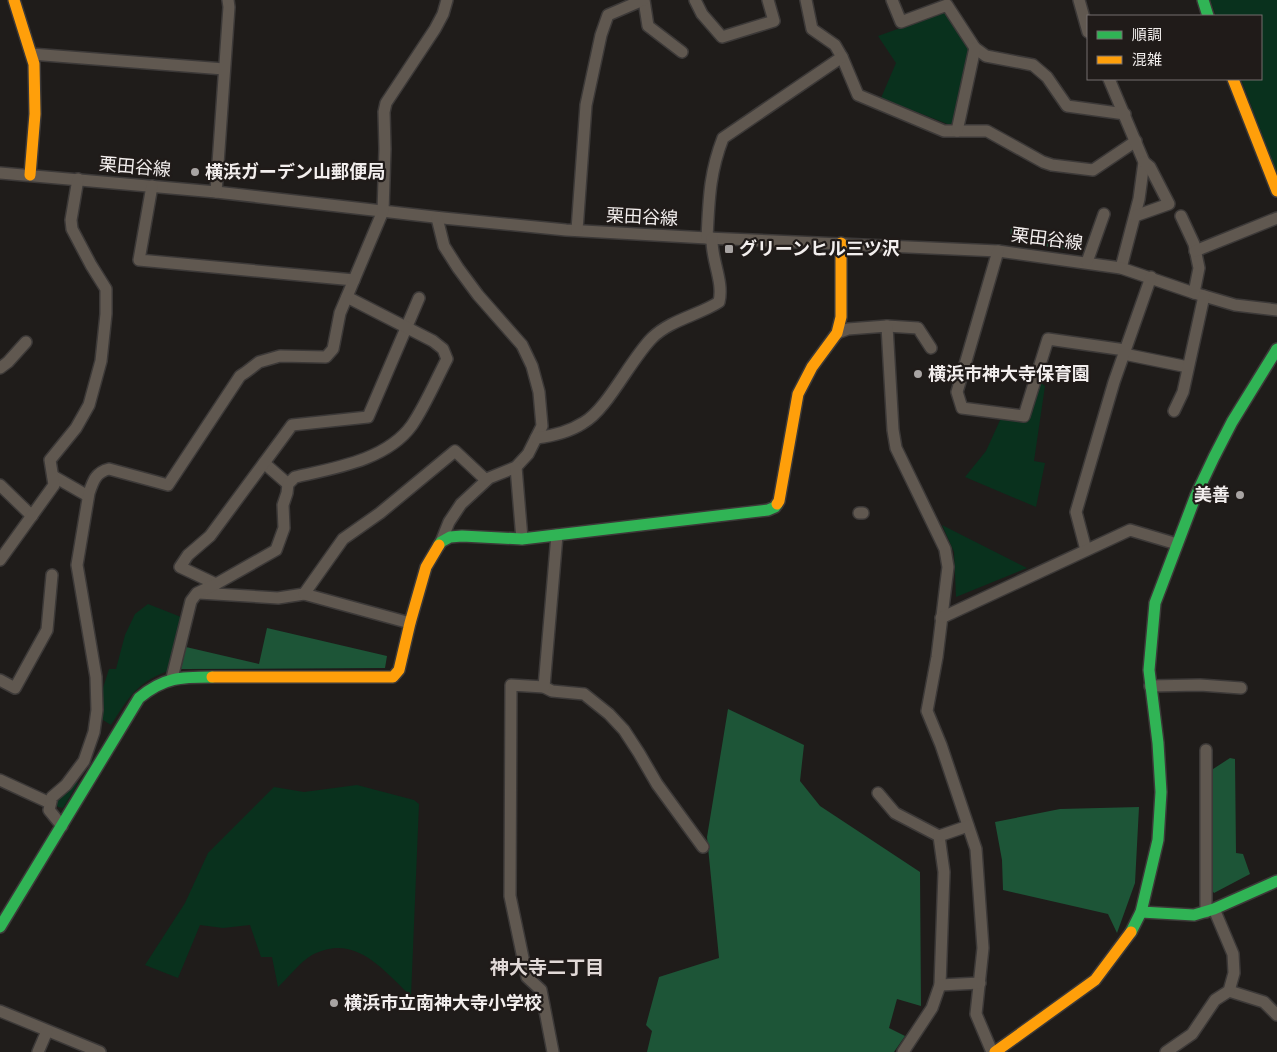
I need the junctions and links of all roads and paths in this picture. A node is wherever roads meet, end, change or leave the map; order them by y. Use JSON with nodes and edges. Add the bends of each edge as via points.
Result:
{"nodes":[{"id":1,"x":14,"y":0,"type":"edge"},
{"id":2,"x":228,"y":0,"type":"edge"},
{"id":3,"x":447,"y":0,"type":"edge"},
{"id":4,"x":643,"y":0,"type":"edge"},
{"id":5,"x":695,"y":0,"type":"edge"},
{"id":6,"x":768,"y":0,"type":"edge"},
{"id":7,"x":806,"y":0,"type":"edge"},
{"id":8,"x":892,"y":0,"type":"edge"},
{"id":9,"x":1079,"y":0,"type":"edge"},
{"id":10,"x":1204,"y":0,"type":"edge"},
{"id":11,"x":1208,"y":15,"type":"edge"},
{"id":12,"x":1087,"y":28,"type":"edge"},
{"id":13,"x":975,"y":48,"type":"junction"},
{"id":14,"x":682,"y":52,"type":"dead end"},
{"id":15,"x":31,"y":54,"type":"junction"},
{"id":16,"x":842,"y":57,"type":"junction"},
{"id":17,"x":224,"y":69,"type":"junction"},
{"id":18,"x":1109,"y":80,"type":"edge"},
{"id":19,"x":1233,"y":80,"type":"edge"},
{"id":20,"x":1125,"y":114,"type":"junction"},
{"id":21,"x":957,"y":131,"type":"junction"},
{"id":22,"x":1136,"y":141,"type":"junction"},
{"id":23,"x":1144,"y":162,"type":"junction"},
{"id":24,"x":0,"y":173,"type":"edge"},
{"id":25,"x":30,"y":175,"type":"junction"},
{"id":26,"x":78,"y":179,"type":"junction"},
{"id":27,"x":152,"y":186,"type":"junction"},
{"id":28,"x":1277,"y":191,"type":"edge"},
{"id":29,"x":216,"y":192,"type":"junction"},
{"id":30,"x":383,"y":210,"type":"junction"},
{"id":31,"x":1104,"y":214,"type":"dead end"},
{"id":32,"x":1135,"y":216,"type":"junction"},
{"id":33,"x":1181,"y":216,"type":"dead end"},
{"id":34,"x":437,"y":218,"type":"junction"},
{"id":35,"x":1277,"y":218,"type":"edge"},
{"id":36,"x":577,"y":230,"type":"junction"},
{"id":37,"x":709,"y":238,"type":"junction"},
{"id":38,"x":840,"y":243,"type":"junction"},
{"id":39,"x":998,"y":251,"type":"junction"},
{"id":40,"x":1195,"y":251,"type":"junction"},
{"id":41,"x":1087,"y":262,"type":"junction"},
{"id":42,"x":1121,"y":268,"type":"junction"},
{"id":43,"x":1151,"y":277,"type":"junction"},
{"id":44,"x":354,"y":280,"type":"junction"},
{"id":45,"x":1199,"y":295,"type":"junction"},
{"id":46,"x":347,"y":297,"type":"junction"},
{"id":47,"x":419,"y":298,"type":"dead end"},
{"id":48,"x":1277,"y":310,"type":"edge"},
{"id":49,"x":887,"y":326,"type":"junction"},
{"id":50,"x":406,"y":328,"type":"junction"},
{"id":51,"x":837,"y":333,"type":"junction"},
{"id":52,"x":26,"y":342,"type":"dead end"},
{"id":53,"x":931,"y":348,"type":"dead end"},
{"id":54,"x":1277,"y":349,"type":"edge"},
{"id":55,"x":1125,"y":352,"type":"junction"},
{"id":56,"x":1188,"y":367,"type":"junction"},
{"id":57,"x":0,"y":368,"type":"edge"},
{"id":58,"x":1174,"y":411,"type":"dead end"},
{"id":59,"x":536,"y":438,"type":"junction"},
{"id":60,"x":264,"y":463,"type":"junction"},
{"id":61,"x":516,"y":467,"type":"junction"},
{"id":62,"x":53,"y":476,"type":"junction"},
{"id":63,"x":486,"y":480,"type":"junction"},
{"id":64,"x":288,"y":484,"type":"junction"},
{"id":65,"x":0,"y":485,"type":"edge"},
{"id":66,"x":88,"y":496,"type":"junction"},
{"id":67,"x":32,"y":516,"type":"junction"},
{"id":68,"x":557,"y":535,"type":"junction"},
{"id":69,"x":522,"y":539,"type":"junction"},
{"id":70,"x":441,"y":542,"type":"junction"},
{"id":71,"x":1177,"y":544,"type":"junction"},
{"id":72,"x":1086,"y":550,"type":"junction"},
{"id":73,"x":0,"y":560,"type":"edge"},
{"id":74,"x":52,"y":575,"type":"dead end"},
{"id":75,"x":216,"y":584,"type":"junction"},
{"id":76,"x":197,"y":593,"type":"junction"},
{"id":77,"x":304,"y":594,"type":"junction"},
{"id":78,"x":941,"y":618,"type":"junction"},
{"id":79,"x":410,"y":623,"type":"junction"},
{"id":80,"x":172,"y":678,"type":"junction"},
{"id":81,"x":0,"y":680,"type":"edge"},
{"id":82,"x":1150,"y":686,"type":"junction"},
{"id":83,"x":544,"y":687,"type":"junction"},
{"id":84,"x":1241,"y":688,"type":"dead end"},
{"id":85,"x":1206,"y":750,"type":"dead end"},
{"id":86,"x":0,"y":780,"type":"edge"},
{"id":87,"x":878,"y":793,"type":"dead end"},
{"id":88,"x":50,"y":803,"type":"junction"},
{"id":89,"x":62,"y":826,"type":"junction"},
{"id":90,"x":968,"y":826,"type":"junction"},
{"id":91,"x":939,"y":836,"type":"junction"},
{"id":92,"x":703,"y":847,"type":"dead end"},
{"id":93,"x":1276,"y":885,"type":"edge"},
{"id":94,"x":1210,"y":910,"type":"junction"},
{"id":95,"x":1141,"y":912,"type":"junction"},
{"id":96,"x":0,"y":927,"type":"edge"},
{"id":97,"x":980,"y":982,"type":"junction"},
{"id":98,"x":940,"y":985,"type":"junction"},
{"id":99,"x":1229,"y":991,"type":"junction"},
{"id":100,"x":0,"y":1011,"type":"edge"},
{"id":101,"x":1277,"y":1015,"type":"edge"},
{"id":102,"x":47,"y":1031,"type":"junction"},
{"id":103,"x":38,"y":1052,"type":"edge"},
{"id":104,"x":100,"y":1052,"type":"edge"},
{"id":105,"x":553,"y":1052,"type":"edge"},
{"id":106,"x":903,"y":1052,"type":"edge"},
{"id":107,"x":993,"y":1052,"type":"edge"},
{"id":108,"x":1166,"y":1052,"type":"edge"}],
"edges":[{"from":1,"to":15,"type":"street"},
{"from":2,"to":17,"type":"street"},
{"from":3,"to":30,"type":"street","via":[[435,29],[386,103]]},
{"from":4,"to":14,"type":"street","via":[[648,26],[667,48]]},
{"from":4,"to":36,"type":"street","via":[[608,15],[601,35],[586,105]]},
{"from":5,"to":6,"type":"street","via":[[702,14],[722,37],[774,21]]},
{"from":7,"to":16,"type":"street","via":[[812,29],[835,45]]},
{"from":8,"to":13,"type":"street","via":[[901,22],[947,5]]},
{"from":9,"to":12,"type":"street"},
{"from":10,"to":11,"type":"street"},
{"from":13,"to":20,"type":"street","via":[[986,56],[1033,65],[1047,77],[1067,106]]},
{"from":13,"to":21,"type":"street"},
{"from":15,"to":17,"type":"street"},
{"from":15,"to":25,"type":"street","via":[[35,114]]},
{"from":16,"to":21,"type":"street","via":[[858,95],[944,131]]},
{"from":16,"to":37,"type":"street","via":[[723,138],[711,177]]},
{"from":17,"to":29,"type":"street"},
{"from":18,"to":20,"type":"street"},
{"from":19,"to":28,"type":"street"},
{"from":20,"to":22,"type":"street"},
{"from":21,"to":22,"type":"street","via":[[987,131],[1043,162],[1093,170]]},
{"from":22,"to":23,"type":"street"},
{"from":23,"to":32,"type":"street"},
{"from":23,"to":32,"type":"street","via":[[1169,204]]},
{"from":24,"to":25,"type":"street","name":"栗田谷線"},
{"from":25,"to":26,"type":"street","name":"栗田谷線"},
{"from":26,"to":27,"type":"street","name":"栗田谷線"},
{"from":26,"to":62,"type":"street","via":[[72,229],[106,290],[106,314],[101,361],[89,405],[76,428],[50,460]]},
{"from":27,"to":29,"type":"street","name":"栗田谷線"},
{"from":27,"to":44,"type":"street","via":[[139,260]]},
{"from":29,"to":30,"type":"street","name":"栗田谷線"},
{"from":30,"to":34,"type":"street","name":"栗田谷線"},
{"from":30,"to":44,"type":"street"},
{"from":31,"to":41,"type":"street"},
{"from":32,"to":42,"type":"street"},
{"from":33,"to":40,"type":"street"},
{"from":34,"to":36,"type":"street","name":"栗田谷線"},
{"from":34,"to":59,"type":"street","via":[[444,246],[458,268],[522,345],[532,366],[539,392],[542,426]]},
{"from":35,"to":40,"type":"street"},
{"from":36,"to":37,"type":"street","name":"栗田谷線"},
{"from":37,"to":38,"type":"street","name":"栗田谷線"},
{"from":37,"to":59,"type":"street","via":[[721,293],[720,302],[653,336],[636,355],[602,406],[584,423],[552,436]]},
{"from":38,"to":39,"type":"street","name":"栗田谷線"},
{"from":38,"to":51,"type":"street","via":[[841,317]]},
{"from":39,"to":41,"type":"street","name":"栗田谷線"},
{"from":39,"to":55,"type":"street","via":[[957,392],[962,408],[1024,416],[1048,338]]},
{"from":40,"to":45,"type":"street"},
{"from":41,"to":42,"type":"street","name":"栗田谷線"},
{"from":42,"to":43,"type":"street","name":"栗田谷線"},
{"from":43,"to":45,"type":"street","name":"栗田谷線"},
{"from":43,"to":55,"type":"street"},
{"from":44,"to":46,"type":"street"},
{"from":45,"to":48,"type":"street","name":"栗田谷線","via":[[1235,305]]},
{"from":45,"to":56,"type":"street"},
{"from":46,"to":50,"type":"street"},
{"from":46,"to":66,"type":"street","via":[[339,316],[333,349],[326,357],[280,356],[259,362],[240,376],[168,485],[109,469],[101,471],[93,481]]},
{"from":47,"to":50,"type":"street"},
{"from":49,"to":51,"type":"street","via":[[848,328]]},
{"from":49,"to":53,"type":"street","via":[[918,328]]},
{"from":49,"to":78,"type":"street","via":[[896,448],[944,549],[948,567]]},
{"from":50,"to":60,"type":"street","via":[[368,416],[292,425]]},
{"from":50,"to":64,"type":"street","via":[[443,349],[447,359],[412,425],[389,447],[355,463],[295,477]]},
{"from":51,"to":68,"type":"street","via":[[798,394],[775,507]]},
{"from":52,"to":57,"type":"street"},
{"from":54,"to":71,"type":"street","via":[[1214,457]]},
{"from":55,"to":56,"type":"street"},
{"from":55,"to":72,"type":"street","via":[[1076,512]]},
{"from":56,"to":58,"type":"street"},
{"from":59,"to":61,"type":"street"},
{"from":60,"to":64,"type":"street"},
{"from":60,"to":75,"type":"street","via":[[210,536],[180,566]]},
{"from":61,"to":63,"type":"street"},
{"from":61,"to":69,"type":"street"},
{"from":62,"to":66,"type":"street"},
{"from":62,"to":67,"type":"street","via":[[54,485]]},
{"from":63,"to":70,"type":"street","via":[[461,504]]},
{"from":63,"to":77,"type":"street","via":[[455,451],[380,514],[343,539]]},
{"from":64,"to":75,"type":"street","via":[[282,504],[284,528],[276,550]]},
{"from":65,"to":67,"type":"street"},
{"from":66,"to":88,"type":"street","via":[[77,565],[96,677],[96,717],[84,761]]},
{"from":67,"to":73,"type":"street"},
{"from":68,"to":69,"type":"street"},
{"from":68,"to":83,"type":"street"},
{"from":69,"to":70,"type":"street","via":[[462,536]]},
{"from":70,"to":79,"type":"street","via":[[426,567]]},
{"from":71,"to":72,"type":"street","via":[[1130,530]]},
{"from":71,"to":82,"type":"street","via":[[1155,603],[1150,642]]},
{"from":72,"to":78,"type":"street"},
{"from":74,"to":81,"type":"street","via":[[47,630],[15,688]]},
{"from":75,"to":76,"type":"street"},
{"from":76,"to":77,"type":"street","via":[[278,598]]},
{"from":76,"to":80,"type":"street","via":[[191,601]]},
{"from":77,"to":79,"type":"street"},
{"from":78,"to":90,"type":"street","via":[[928,711]]},
{"from":79,"to":80,"type":"street","via":[[399,670],[393,677]]},
{"from":80,"to":89,"type":"street","via":[[139,698]]},
{"from":82,"to":84,"type":"street"},
{"from":82,"to":95,"type":"street","via":[[1161,792],[1158,840]]},
{"from":83,"to":92,"type":"street","via":[[552,691],[584,694],[609,714],[624,730],[657,784]]},
{"from":83,"to":105,"type":"street","via":[[510,685],[510,896],[527,977],[541,990]]},
{"from":85,"to":94,"type":"street"},
{"from":86,"to":88,"type":"street"},
{"from":87,"to":91,"type":"street","via":[[895,813]]},
{"from":88,"to":89,"type":"street","via":[[48,810]]},
{"from":89,"to":96,"type":"street"},
{"from":90,"to":91,"type":"street"},
{"from":90,"to":97,"type":"street","via":[[976,849],[983,948]]},
{"from":91,"to":98,"type":"street","via":[[944,872]]},
{"from":93,"to":94,"type":"street"},
{"from":94,"to":95,"type":"street","via":[[1194,915]]},
{"from":94,"to":99,"type":"street","via":[[1233,954],[1234,973]]},
{"from":95,"to":107,"type":"street","via":[[1129,937],[1095,980]]},
{"from":97,"to":98,"type":"street"},
{"from":97,"to":107,"type":"street","via":[[976,1014]]},
{"from":98,"to":106,"type":"street","via":[[932,1008]]},
{"from":99,"to":101,"type":"street","via":[[1264,1002]]},
{"from":99,"to":108,"type":"street","via":[[1215,1000],[1192,1034]]},
{"from":100,"to":102,"type":"street"},
{"from":102,"to":103,"type":"street"},
{"from":102,"to":104,"type":"street"}]}
